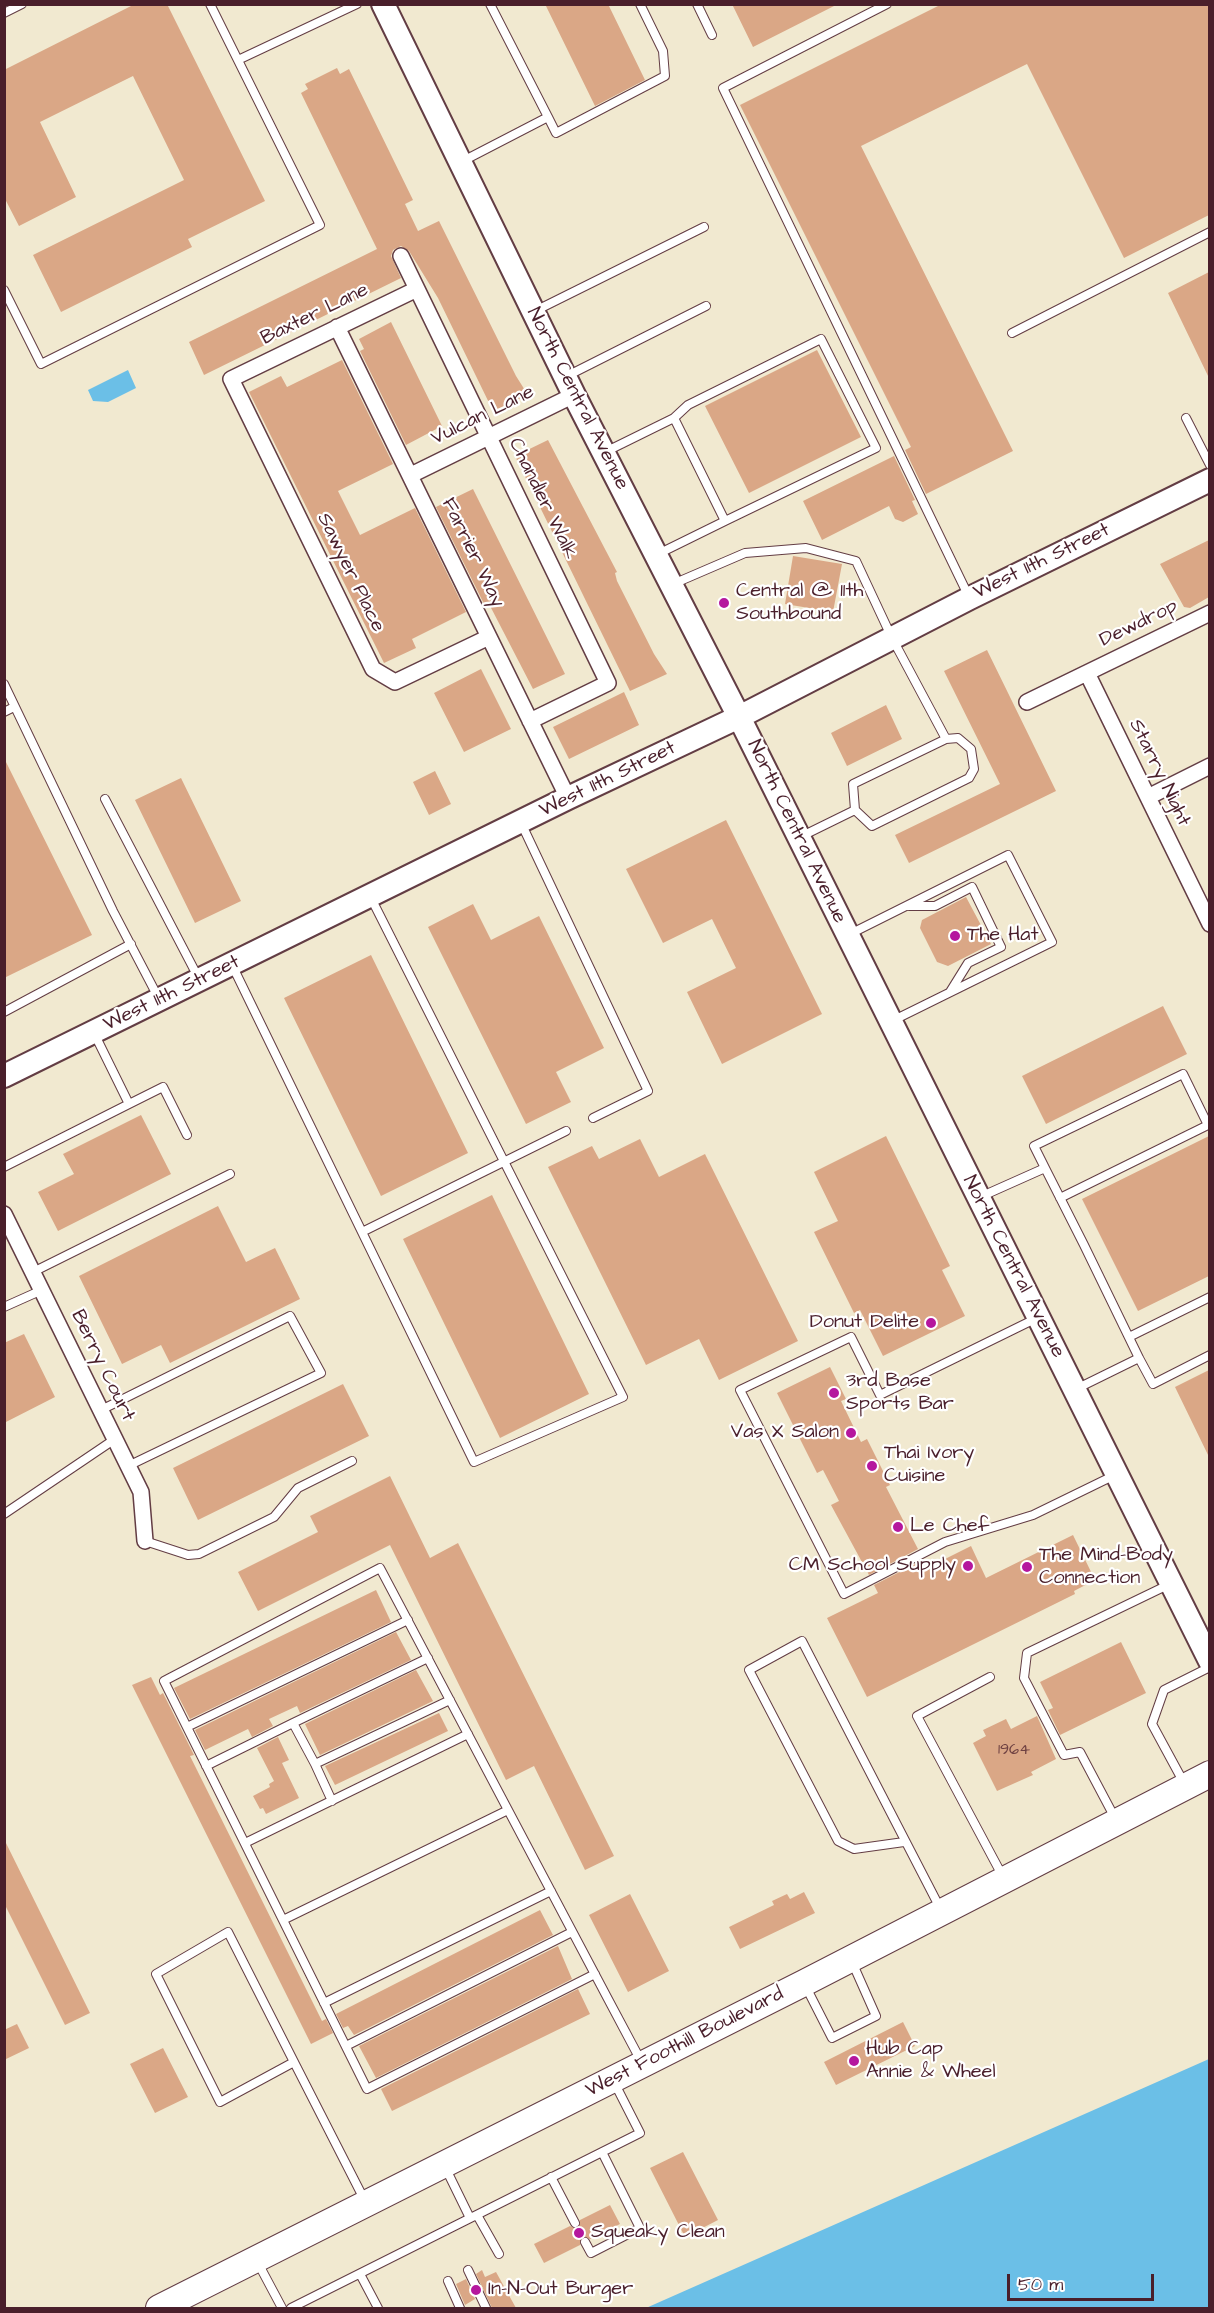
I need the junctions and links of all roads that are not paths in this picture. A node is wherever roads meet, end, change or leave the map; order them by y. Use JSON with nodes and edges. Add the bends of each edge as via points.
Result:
{"nodes":[{"id":1,"x":22,"y":4,"type":"edge"},
{"id":2,"x":210,"y":4,"type":"edge"},
{"id":3,"x":357,"y":4,"type":"edge"},
{"id":4,"x":383,"y":4,"type":"edge"},
{"id":5,"x":490,"y":4,"type":"edge"},
{"id":6,"x":640,"y":4,"type":"edge"},
{"id":7,"x":697,"y":4,"type":"edge"},
{"id":8,"x":887,"y":4,"type":"edge"},
{"id":9,"x":4,"y":14,"type":"edge"},
{"id":10,"x":712,"y":35,"type":"dead end"},
{"id":11,"x":238,"y":60,"type":"junction"},
{"id":12,"x":548,"y":117,"type":"junction"},
{"id":13,"x":460,"y":163,"type":"junction"},
{"id":14,"x":704,"y":227,"type":"dead end"},
{"id":15,"x":1209,"y":232,"type":"edge"},
{"id":16,"x":401,"y":256,"type":"dead end"},
{"id":17,"x":417,"y":288,"type":"junction"},
{"id":18,"x":4,"y":290,"type":"edge"},
{"id":19,"x":706,"y":306,"type":"dead end"},
{"id":20,"x":534,"y":312,"type":"junction"},
{"id":21,"x":337,"y":327,"type":"junction"},
{"id":22,"x":1012,"y":333,"type":"dead end"},
{"id":23,"x":231,"y":379,"type":"joint"},
{"id":24,"x":570,"y":386,"type":"junction"},
{"id":25,"x":675,"y":418,"type":"junction"},
{"id":26,"x":1186,"y":418,"type":"dead end"},
{"id":27,"x":488,"y":437,"type":"junction"},
{"id":28,"x":604,"y":453,"type":"junction"},
{"id":29,"x":1209,"y":465,"type":"edge"},
{"id":30,"x":411,"y":475,"type":"junction"},
{"id":31,"x":1209,"y":480,"type":"edge"},
{"id":32,"x":725,"y":520,"type":"junction"},
{"id":33,"x":656,"y":555,"type":"junction"},
{"id":34,"x":672,"y":585,"type":"junction"},
{"id":35,"x":970,"y":598,"type":"junction"},
{"id":36,"x":1209,"y":613,"type":"edge"},
{"id":37,"x":489,"y":637,"type":"junction"},
{"id":38,"x":892,"y":638,"type":"junction"},
{"id":39,"x":1087,"y":673,"type":"junction"},
{"id":40,"x":4,"y":684,"type":"edge"},
{"id":41,"x":1027,"y":702,"type":"dead end"},
{"id":42,"x":14,"y":707,"type":"junction"},
{"id":43,"x":4,"y":712,"type":"edge"},
{"id":44,"x":739,"y":717,"type":"junction"},
{"id":45,"x":530,"y":721,"type":"junction"},
{"id":46,"x":946,"y":739,"type":"junction"},
{"id":47,"x":1209,"y":766,"type":"edge"},
{"id":48,"x":1148,"y":797,"type":"junction"},
{"id":49,"x":568,"y":798,"type":"junction"},
{"id":50,"x":105,"y":799,"type":"dead end"},
{"id":51,"x":855,"y":810,"type":"junction"},
{"id":52,"x":521,"y":822,"type":"junction"},
{"id":53,"x":798,"y":837,"type":"junction"},
{"id":54,"x":370,"y":896,"type":"junction"},
{"id":55,"x":906,"y":906,"type":"junction"},
{"id":56,"x":1209,"y":921,"type":"edge"},
{"id":57,"x":848,"y":936,"type":"junction"},
{"id":58,"x":131,"y":945,"type":"junction"},
{"id":59,"x":232,"y":965,"type":"junction"},
{"id":60,"x":201,"y":981,"type":"junction"},
{"id":61,"x":949,"y":993,"type":"junction"},
{"id":62,"x":160,"y":1001,"type":"junction"},
{"id":63,"x":4,"y":1012,"type":"edge"},
{"id":64,"x":891,"y":1022,"type":"junction"},
{"id":65,"x":93,"y":1032,"type":"junction"},
{"id":66,"x":4,"y":1076,"type":"edge"},
{"id":67,"x":129,"y":1104,"type":"junction"},
{"id":68,"x":593,"y":1118,"type":"dead end"},
{"id":69,"x":566,"y":1131,"type":"dead end"},
{"id":70,"x":187,"y":1135,"type":"dead end"},
{"id":71,"x":504,"y":1160,"type":"junction"},
{"id":72,"x":4,"y":1167,"type":"edge"},
{"id":73,"x":1045,"y":1168,"type":"junction"},
{"id":74,"x":230,"y":1174,"type":"dead end"},
{"id":75,"x":978,"y":1197,"type":"junction"},
{"id":76,"x":1060,"y":1198,"type":"junction"},
{"id":77,"x":4,"y":1214,"type":"edge"},
{"id":78,"x":362,"y":1232,"type":"junction"},
{"id":79,"x":33,"y":1272,"type":"junction"},
{"id":80,"x":42,"y":1290,"type":"junction"},
{"id":81,"x":1209,"y":1297,"type":"edge"},
{"id":82,"x":4,"y":1307,"type":"edge"},
{"id":83,"x":1038,"y":1317,"type":"junction"},
{"id":84,"x":1129,"y":1337,"type":"junction"},
{"id":85,"x":1209,"y":1355,"type":"edge"},
{"id":86,"x":1139,"y":1358,"type":"junction"},
{"id":87,"x":1074,"y":1389,"type":"junction"},
{"id":88,"x":101,"y":1410,"type":"junction"},
{"id":89,"x":115,"y":1439,"type":"junction"},
{"id":90,"x":352,"y":1461,"type":"dead end"},
{"id":91,"x":128,"y":1466,"type":"junction"},
{"id":92,"x":1117,"y":1474,"type":"junction"},
{"id":93,"x":4,"y":1514,"type":"edge"},
{"id":94,"x":145,"y":1541,"type":"joint"},
{"id":95,"x":1171,"y":1583,"type":"junction"},
{"id":96,"x":408,"y":1620,"type":"junction"},
{"id":97,"x":428,"y":1658,"type":"junction"},
{"id":98,"x":1209,"y":1660,"type":"edge"},
{"id":99,"x":1209,"y":1667,"type":"edge"},
{"id":100,"x":990,"y":1677,"type":"dead end"},
{"id":101,"x":450,"y":1700,"type":"junction"},
{"id":102,"x":293,"y":1723,"type":"junction"},
{"id":103,"x":187,"y":1727,"type":"junction"},
{"id":104,"x":468,"y":1734,"type":"junction"},
{"id":105,"x":315,"y":1764,"type":"junction"},
{"id":106,"x":206,"y":1766,"type":"junction"},
{"id":107,"x":1209,"y":1774,"type":"edge"},
{"id":108,"x":1186,"y":1785,"type":"junction"},
{"id":109,"x":332,"y":1801,"type":"junction"},
{"id":110,"x":508,"y":1810,"type":"junction"},
{"id":111,"x":1117,"y":1821,"type":"junction"},
{"id":112,"x":904,"y":1842,"type":"junction"},
{"id":113,"x":245,"y":1843,"type":"junction"},
{"id":114,"x":1004,"y":1879,"type":"junction"},
{"id":115,"x":551,"y":1891,"type":"junction"},
{"id":116,"x":942,"y":1911,"type":"junction"},
{"id":117,"x":283,"y":1920,"type":"junction"},
{"id":118,"x":572,"y":1932,"type":"junction"},
{"id":119,"x":850,"y":1959,"type":"junction"},
{"id":120,"x":595,"y":1974,"type":"junction"},
{"id":121,"x":804,"y":1983,"type":"junction"},
{"id":122,"x":324,"y":2003,"type":"junction"},
{"id":123,"x":346,"y":2046,"type":"junction"},
{"id":124,"x":294,"y":2062,"type":"junction"},
{"id":125,"x":643,"y":2065,"type":"junction"},
{"id":126,"x":613,"y":2080,"type":"junction"},
{"id":127,"x":602,"y":2152,"type":"junction"},
{"id":128,"x":444,"y":2165,"type":"junction"},
{"id":129,"x":551,"y":2177,"type":"junction"},
{"id":130,"x":367,"y":2205,"type":"junction"},
{"id":131,"x":474,"y":2216,"type":"junction"},
{"id":132,"x":575,"y":2223,"type":"dead end"},
{"id":133,"x":585,"y":2242,"type":"dead end"},
{"id":134,"x":499,"y":2254,"type":"dead end"},
{"id":135,"x":256,"y":2259,"type":"junction"},
{"id":136,"x":468,"y":2270,"type":"dead end"},
{"id":137,"x":360,"y":2274,"type":"junction"},
{"id":138,"x":448,"y":2281,"type":"dead end"},
{"id":139,"x":159,"y":2308,"type":"edge"},
{"id":140,"x":282,"y":2308,"type":"edge"},
{"id":141,"x":291,"y":2308,"type":"edge"},
{"id":142,"x":378,"y":2308,"type":"edge"},
{"id":143,"x":460,"y":2308,"type":"edge"},
{"id":144,"x":486,"y":2308,"type":"edge"}],
"edges":[{"from":1,"to":9,"type":"lane"},
{"from":2,"to":11,"type":"lane"},
{"from":3,"to":11,"type":"lane"},
{"from":4,"to":13,"type":"main road","name":"North Central Avenue"},
{"from":5,"to":12,"type":"lane"},
{"from":6,"to":12,"type":"lane","via":[[663,51],[665,76],[556,133]]},
{"from":7,"to":10,"type":"lane"},
{"from":8,"to":35,"type":"lane","via":[[723,88]]},
{"from":11,"to":18,"type":"lane","via":[[320,225],[41,364]]},
{"from":12,"to":13,"type":"lane"},
{"from":13,"to":20,"type":"main road","name":"North Central Avenue"},
{"from":14,"to":20,"type":"lane"},
{"from":15,"to":22,"type":"lane"},
{"from":16,"to":17,"type":"street","name":"Chandler Walk"},
{"from":17,"to":21,"type":"street","name":"Baxter Lane"},
{"from":17,"to":27,"type":"street","name":"Chandler Walk"},
{"from":19,"to":24,"type":"lane"},
{"from":20,"to":24,"type":"main road","name":"North Central Avenue"},
{"from":21,"to":23,"type":"street","name":"Baxter Lane"},
{"from":21,"to":30,"type":"street","name":"Farrier Way"},
{"from":23,"to":37,"type":"street","name":"Sawyer Place","via":[[373,669],[395,682]]},
{"from":24,"to":27,"type":"street","name":"Vulcan Lane"},
{"from":24,"to":28,"type":"main road","name":"North Central Avenue"},
{"from":25,"to":28,"type":"lane"},
{"from":25,"to":32,"type":"lane"},
{"from":25,"to":32,"type":"lane","via":[[688,405],[821,339],[876,448]]},
{"from":26,"to":29,"type":"lane"},
{"from":27,"to":30,"type":"street","name":"Vulcan Lane"},
{"from":27,"to":45,"type":"street","name":"Chandler Walk","via":[[608,683]]},
{"from":28,"to":33,"type":"main road","name":"North Central Avenue"},
{"from":30,"to":37,"type":"street","name":"Farrier Way"},
{"from":31,"to":35,"type":"main road","name":"West 11th Street"},
{"from":32,"to":33,"type":"lane"},
{"from":33,"to":34,"type":"main road","name":"North Central Avenue"},
{"from":34,"to":38,"type":"lane","via":[[745,553],[816,551],[856,561]]},
{"from":34,"to":44,"type":"main road","name":"North Central Avenue"},
{"from":35,"to":38,"type":"main road","name":"West 11th Street"},
{"from":36,"to":39,"type":"street","name":"Dewdrop"},
{"from":37,"to":45,"type":"street","name":"Farrier Way"},
{"from":38,"to":44,"type":"main road","name":"West 11th Street"},
{"from":38,"to":46,"type":"lane"},
{"from":39,"to":41,"type":"street","name":"Dewdrop"},
{"from":39,"to":48,"type":"street","name":"Starry Night"},
{"from":40,"to":42,"type":"lane"},
{"from":42,"to":43,"type":"lane"},
{"from":42,"to":58,"type":"lane"},
{"from":44,"to":49,"type":"main road","name":"West 11th Street"},
{"from":44,"to":53,"type":"main road","name":"North Central Avenue"},
{"from":45,"to":49,"type":"street","name":"Farrier Way"},
{"from":46,"to":51,"type":"lane","via":[[853,784]]},
{"from":46,"to":51,"type":"lane","via":[[957,738],[971,749],[974,769],[969,778],[873,826]]},
{"from":47,"to":48,"type":"street"},
{"from":48,"to":56,"type":"street","name":"Starry Night"},
{"from":49,"to":52,"type":"main road","name":"West 11th Street"},
{"from":50,"to":60,"type":"lane"},
{"from":51,"to":53,"type":"lane"},
{"from":52,"to":54,"type":"main road","name":"West 11th Street"},
{"from":52,"to":68,"type":"lane","via":[[648,1091]]},
{"from":53,"to":57,"type":"main road","name":"North Central Avenue"},
{"from":54,"to":59,"type":"main road","name":"West 11th Street"},
{"from":54,"to":71,"type":"lane"},
{"from":55,"to":57,"type":"lane"},
{"from":55,"to":61,"type":"lane","via":[[935,906],[972,887],[1001,947],[968,963]]},
{"from":55,"to":61,"type":"lane","via":[[1008,855],[1052,942]]},
{"from":57,"to":64,"type":"main road","name":"North Central Avenue"},
{"from":58,"to":62,"type":"lane"},
{"from":58,"to":63,"type":"lane"},
{"from":59,"to":60,"type":"main road","name":"West 11th Street"},
{"from":59,"to":78,"type":"lane"},
{"from":60,"to":62,"type":"main road","name":"West 11th Street"},
{"from":61,"to":64,"type":"lane"},
{"from":62,"to":65,"type":"main road","name":"West 11th Street"},
{"from":64,"to":75,"type":"main road","name":"North Central Avenue"},
{"from":65,"to":66,"type":"main road","name":"West 11th Street"},
{"from":65,"to":67,"type":"lane"},
{"from":67,"to":70,"type":"lane","via":[[163,1087]]},
{"from":67,"to":72,"type":"lane"},
{"from":69,"to":71,"type":"lane"},
{"from":71,"to":78,"type":"lane"},
{"from":71,"to":78,"type":"lane","via":[[623,1397],[474,1462]]},
{"from":73,"to":75,"type":"lane"},
{"from":73,"to":76,"type":"lane"},
{"from":73,"to":76,"type":"lane","via":[[1034,1146],[1183,1074],[1208,1125]]},
{"from":74,"to":79,"type":"lane"},
{"from":75,"to":83,"type":"main road","name":"North Central Avenue"},
{"from":76,"to":84,"type":"lane"},
{"from":77,"to":79,"type":"street","name":"Berry Court"},
{"from":79,"to":80,"type":"street","name":"Berry Court"},
{"from":80,"to":82,"type":"lane"},
{"from":80,"to":88,"type":"street","name":"Berry Court"},
{"from":81,"to":84,"type":"lane"},
{"from":83,"to":87,"type":"main road","name":"North Central Avenue"},
{"from":83,"to":92,"type":"lane","via":[[880,1395],[851,1337],[740,1390],[844,1594],[945,1542],[1033,1515]]},
{"from":84,"to":86,"type":"lane"},
{"from":85,"to":86,"type":"lane","via":[[1153,1384]]},
{"from":86,"to":87,"type":"lane"},
{"from":87,"to":92,"type":"main road","name":"North Central Avenue"},
{"from":88,"to":89,"type":"street","name":"Berry Court"},
{"from":88,"to":91,"type":"lane","via":[[290,1316],[321,1373]]},
{"from":89,"to":91,"type":"street","name":"Berry Court"},
{"from":89,"to":93,"type":"lane"},
{"from":90,"to":94,"type":"lane","via":[[298,1488],[274,1517],[199,1554],[188,1555]]},
{"from":91,"to":94,"type":"street","name":"Berry Court","via":[[141,1492]]},
{"from":92,"to":95,"type":"main road","name":"North Central Avenue"},
{"from":95,"to":98,"type":"main road","name":"North Central Avenue"},
{"from":95,"to":111,"type":"lane","via":[[1027,1653],[1024,1677],[1064,1755],[1080,1752]]},
{"from":96,"to":97,"type":"lane"},
{"from":96,"to":103,"type":"lane"},
{"from":96,"to":103,"type":"lane","via":[[380,1568],[164,1681]]},
{"from":97,"to":101,"type":"lane"},
{"from":97,"to":102,"type":"lane"},
{"from":99,"to":108,"type":"lane","via":[[1164,1690],[1152,1724]]},
{"from":100,"to":114,"type":"lane","via":[[917,1716]]},
{"from":101,"to":104,"type":"lane"},
{"from":101,"to":105,"type":"lane"},
{"from":102,"to":105,"type":"lane"},
{"from":102,"to":106,"type":"lane"},
{"from":103,"to":106,"type":"lane"},
{"from":104,"to":109,"type":"lane"},
{"from":104,"to":110,"type":"lane"},
{"from":105,"to":109,"type":"lane"},
{"from":106,"to":113,"type":"lane"},
{"from":107,"to":108,"type":"main road","name":"West Foothill Boulevard"},
{"from":108,"to":111,"type":"main road","name":"West Foothill Boulevard"},
{"from":109,"to":113,"type":"lane"},
{"from":110,"to":115,"type":"lane"},
{"from":110,"to":117,"type":"lane"},
{"from":111,"to":114,"type":"main road","name":"West Foothill Boulevard"},
{"from":112,"to":112,"type":"lane","via":[[854,1849],[838,1840],[749,1670],[802,1641]]},
{"from":112,"to":116,"type":"lane"},
{"from":113,"to":117,"type":"lane"},
{"from":114,"to":116,"type":"main road","name":"West Foothill Boulevard"},
{"from":115,"to":118,"type":"lane"},
{"from":115,"to":122,"type":"lane"},
{"from":116,"to":119,"type":"main road","name":"West Foothill Boulevard"},
{"from":117,"to":122,"type":"lane"},
{"from":118,"to":120,"type":"lane"},
{"from":118,"to":123,"type":"lane"},
{"from":119,"to":121,"type":"main road","name":"West Foothill Boulevard"},
{"from":119,"to":121,"type":"lane","via":[[876,2016],[832,2038]]},
{"from":120,"to":123,"type":"lane","via":[[367,2089]]},
{"from":120,"to":125,"type":"lane"},
{"from":121,"to":125,"type":"main road","name":"West Foothill Boulevard"},
{"from":122,"to":123,"type":"lane"},
{"from":124,"to":124,"type":"lane","via":[[228,1932],[156,1974],[220,2102]]},
{"from":124,"to":130,"type":"lane"},
{"from":125,"to":126,"type":"main road","name":"West Foothill Boulevard"},
{"from":126,"to":127,"type":"lane","via":[[640,2133]]},
{"from":126,"to":128,"type":"main road","name":"West Foothill Boulevard"},
{"from":127,"to":129,"type":"lane"},
{"from":127,"to":133,"type":"lane","via":[[640,2228],[591,2253]]},
{"from":128,"to":130,"type":"main road","name":"West Foothill Boulevard"},
{"from":128,"to":131,"type":"lane"},
{"from":129,"to":131,"type":"lane"},
{"from":129,"to":132,"type":"lane"},
{"from":130,"to":135,"type":"main road","name":"West Foothill Boulevard"},
{"from":131,"to":134,"type":"lane"},
{"from":131,"to":137,"type":"lane"},
{"from":135,"to":139,"type":"main road","name":"West Foothill Boulevard"},
{"from":135,"to":140,"type":"lane"},
{"from":136,"to":144,"type":"lane"},
{"from":137,"to":141,"type":"lane"},
{"from":137,"to":142,"type":"lane"},
{"from":138,"to":143,"type":"lane"}]}
